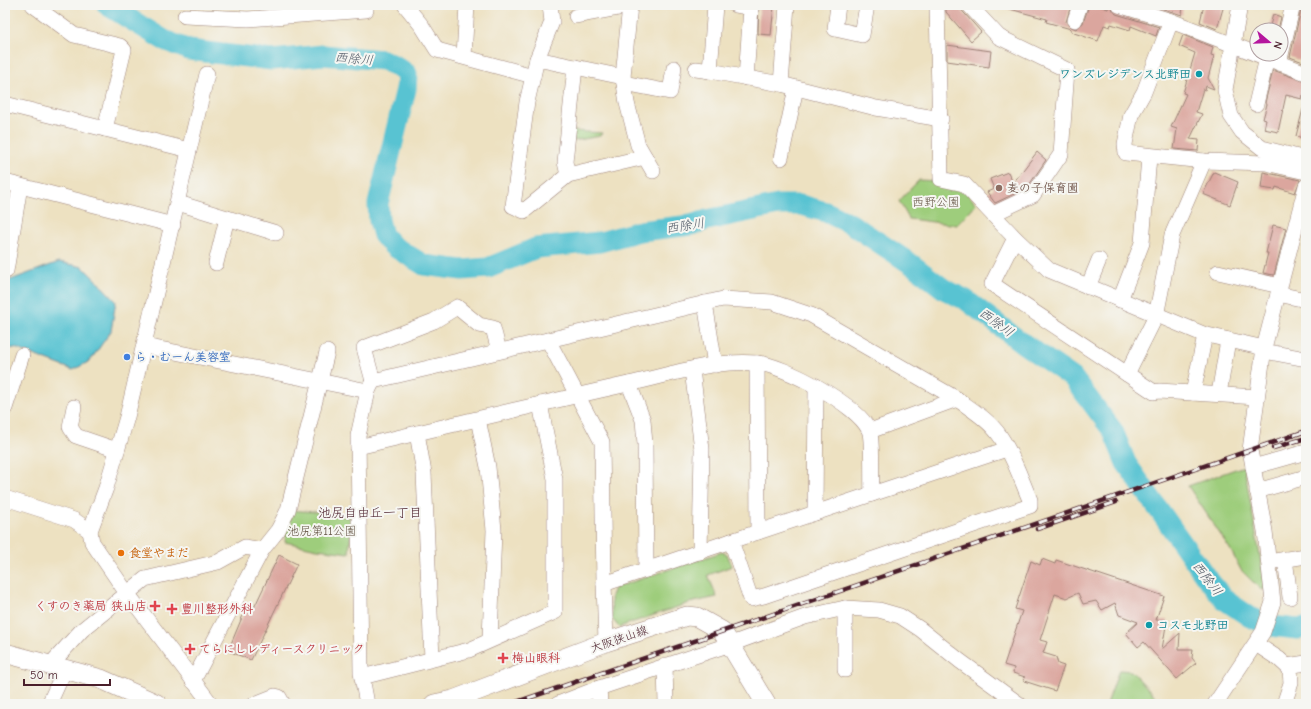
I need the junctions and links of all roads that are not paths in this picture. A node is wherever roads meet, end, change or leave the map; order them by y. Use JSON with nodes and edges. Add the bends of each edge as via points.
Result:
{"nodes":[{"id":1,"x":33,"y":5,"type":"edge"},
{"id":2,"x":405,"y":5,"type":"edge"},
{"id":3,"x":467,"y":5,"type":"edge"},
{"id":4,"x":550,"y":5,"type":"edge"},
{"id":5,"x":630,"y":5,"type":"edge"},
{"id":6,"x":715,"y":5,"type":"edge"},
{"id":7,"x":735,"y":5,"type":"edge"},
{"id":8,"x":787,"y":5,"type":"edge"},
{"id":9,"x":838,"y":5,"type":"edge"},
{"id":10,"x":867,"y":5,"type":"edge"},
{"id":11,"x":938,"y":5,"type":"edge"},
{"id":12,"x":969,"y":5,"type":"edge"},
{"id":13,"x":1080,"y":5,"type":"edge"},
{"id":14,"x":1119,"y":5,"type":"edge"},
{"id":15,"x":1240,"y":5,"type":"edge"},
{"id":16,"x":1293,"y":5,"type":"edge"},
{"id":17,"x":366,"y":10,"type":"dead end"},
{"id":18,"x":249,"y":12,"type":"edge"},
{"id":19,"x":185,"y":16,"type":"dead end"},
{"id":20,"x":576,"y":16,"type":"dead end"},
{"id":21,"x":1076,"y":20,"type":"dead end"},
{"id":22,"x":1171,"y":21,"type":"junction"},
{"id":23,"x":1287,"y":22,"type":"edge"},
{"id":24,"x":1232,"y":44,"type":"junction"},
{"id":25,"x":1249,"y":51,"type":"edge"},
{"id":26,"x":464,"y":56,"type":"junction"},
{"id":27,"x":537,"y":60,"type":"junction"},
{"id":28,"x":1273,"y":62,"type":"edge"},
{"id":29,"x":1276,"y":62,"type":"edge"},
{"id":30,"x":575,"y":67,"type":"junction"},
{"id":31,"x":674,"y":68,"type":"dead end"},
{"id":32,"x":1306,"y":73,"type":"edge"},
{"id":33,"x":207,"y":74,"type":"dead end"},
{"id":34,"x":533,"y":76,"type":"junction"},
{"id":35,"x":746,"y":78,"type":"junction"},
{"id":36,"x":623,"y":80,"type":"junction"},
{"id":37,"x":781,"y":84,"type":"junction"},
{"id":38,"x":796,"y":88,"type":"junction"},
{"id":39,"x":5,"y":104,"type":"edge"},
{"id":40,"x":1256,"y":104,"type":"dead end"},
{"id":41,"x":941,"y":119,"type":"junction"},
{"id":42,"x":105,"y":129,"type":"junction"},
{"id":43,"x":189,"y":150,"type":"junction"},
{"id":44,"x":645,"y":157,"type":"junction"},
{"id":45,"x":1149,"y":157,"type":"junction"},
{"id":46,"x":781,"y":158,"type":"dead end"},
{"id":47,"x":1306,"y":159,"type":"edge"},
{"id":48,"x":1204,"y":161,"type":"junction"},
{"id":49,"x":653,"y":171,"type":"dead end"},
{"id":50,"x":1306,"y":172,"type":"edge"},
{"id":51,"x":568,"y":175,"type":"junction"},
{"id":52,"x":5,"y":182,"type":"edge"},
{"id":53,"x":20,"y":186,"type":"junction"},
{"id":54,"x":1306,"y":186,"type":"edge"},
{"id":55,"x":178,"y":203,"type":"junction"},
{"id":56,"x":993,"y":214,"type":"junction"},
{"id":57,"x":227,"y":218,"type":"junction"},
{"id":58,"x":173,"y":224,"type":"junction"},
{"id":59,"x":276,"y":233,"type":"dead end"},
{"id":60,"x":1015,"y":238,"type":"junction"},
{"id":61,"x":1099,"y":260,"type":"dead end"},
{"id":62,"x":216,"y":263,"type":"dead end"},
{"id":63,"x":6,"y":271,"type":"edge"},
{"id":64,"x":1218,"y":272,"type":"dead end"},
{"id":65,"x":1088,"y":287,"type":"junction"},
{"id":66,"x":1279,"y":290,"type":"junction"},
{"id":67,"x":1120,"y":300,"type":"junction"},
{"id":68,"x":1306,"y":300,"type":"edge"},
{"id":69,"x":705,"y":303,"type":"junction"},
{"id":70,"x":1156,"y":316,"type":"junction"},
{"id":71,"x":1205,"y":335,"type":"junction"},
{"id":72,"x":548,"y":340,"type":"junction"},
{"id":73,"x":1228,"y":340,"type":"junction"},
{"id":74,"x":145,"y":346,"type":"junction"},
{"id":75,"x":1264,"y":349,"type":"junction"},
{"id":76,"x":499,"y":351,"type":"junction"},
{"id":77,"x":327,"y":352,"type":"dead end"},
{"id":78,"x":22,"y":355,"type":"dead end"},
{"id":79,"x":1306,"y":359,"type":"edge"},
{"id":80,"x":757,"y":363,"type":"junction"},
{"id":81,"x":715,"y":365,"type":"junction"},
{"id":82,"x":692,"y":370,"type":"junction"},
{"id":83,"x":1128,"y":374,"type":"junction"},
{"id":84,"x":319,"y":382,"type":"junction"},
{"id":85,"x":629,"y":384,"type":"junction"},
{"id":86,"x":370,"y":386,"type":"junction"},
{"id":87,"x":816,"y":386,"type":"junction"},
{"id":88,"x":1193,"y":393,"type":"junction"},
{"id":89,"x":1218,"y":394,"type":"junction"},
{"id":90,"x":577,"y":395,"type":"junction"},
{"id":91,"x":1257,"y":396,"type":"junction"},
{"id":92,"x":957,"y":399,"type":"junction"},
{"id":93,"x":540,"y":404,"type":"junction"},
{"id":94,"x":74,"y":407,"type":"dead end"},
{"id":95,"x":5,"y":408,"type":"edge"},
{"id":96,"x":478,"y":419,"type":"junction"},
{"id":97,"x":870,"y":431,"type":"junction"},
{"id":98,"x":417,"y":433,"type":"junction"},
{"id":99,"x":358,"y":447,"type":"junction"},
{"id":100,"x":1008,"y":449,"type":"junction"},
{"id":101,"x":117,"y":450,"type":"junction"},
{"id":102,"x":1306,"y":452,"type":"edge"},
{"id":103,"x":1252,"y":467,"type":"junction"},
{"id":104,"x":1306,"y":477,"type":"edge"},
{"id":105,"x":1257,"y":491,"type":"junction"},
{"id":106,"x":872,"y":494,"type":"junction"},
{"id":107,"x":5,"y":498,"type":"edge"},
{"id":108,"x":815,"y":513,"type":"junction"},
{"id":109,"x":90,"y":531,"type":"junction"},
{"id":110,"x":758,"y":532,"type":"junction"},
{"id":111,"x":731,"y":541,"type":"junction"},
{"id":112,"x":262,"y":550,"type":"junction"},
{"id":113,"x":700,"y":552,"type":"junction"},
{"id":114,"x":1306,"y":556,"type":"edge"},
{"id":115,"x":1285,"y":559,"type":"junction"},
{"id":116,"x":1269,"y":562,"type":"junction"},
{"id":117,"x":646,"y":570,"type":"junction"},
{"id":118,"x":604,"y":584,"type":"junction"},
{"id":119,"x":127,"y":593,"type":"junction"},
{"id":120,"x":1290,"y":597,"type":"dead end"},
{"id":121,"x":845,"y":608,"type":"junction"},
{"id":122,"x":1259,"y":638,"type":"junction"},
{"id":123,"x":490,"y":640,"type":"junction"},
{"id":124,"x":606,"y":642,"type":"junction"},
{"id":125,"x":731,"y":644,"type":"junction"},
{"id":126,"x":5,"y":653,"type":"edge"},
{"id":127,"x":432,"y":659,"type":"junction"},
{"id":128,"x":1306,"y":663,"type":"edge"},
{"id":129,"x":664,"y":665,"type":"junction"},
{"id":130,"x":58,"y":666,"type":"junction"},
{"id":131,"x":1287,"y":666,"type":"junction"},
{"id":132,"x":844,"y":670,"type":"dead end"},
{"id":133,"x":362,"y":677,"type":"junction"},
{"id":134,"x":193,"y":681,"type":"junction"},
{"id":135,"x":599,"y":688,"type":"junction"},
{"id":136,"x":49,"y":704,"type":"edge"},
{"id":137,"x":157,"y":704,"type":"edge"},
{"id":138,"x":211,"y":704,"type":"edge"},
{"id":139,"x":255,"y":704,"type":"edge"},
{"id":140,"x":283,"y":704,"type":"edge"},
{"id":141,"x":367,"y":704,"type":"edge"},
{"id":142,"x":434,"y":704,"type":"edge"},
{"id":143,"x":558,"y":704,"type":"edge"},
{"id":144,"x":600,"y":704,"type":"edge"},
{"id":145,"x":666,"y":704,"type":"edge"},
{"id":146,"x":766,"y":704,"type":"edge"},
{"id":147,"x":1019,"y":704,"type":"edge"},
{"id":148,"x":1215,"y":704,"type":"edge"},
{"id":149,"x":1284,"y":704,"type":"edge"}],
"edges":[{"from":1,"to":42,"type":"street","via":[[74,35],[120,46],[124,50]]},
{"from":2,"to":26,"type":"street","via":[[437,50]]},
{"from":3,"to":26,"type":"street"},
{"from":4,"to":27,"type":"street","via":[[552,22]]},
{"from":5,"to":20,"type":"street"},
{"from":5,"to":36,"type":"street"},
{"from":6,"to":35,"type":"street","via":[[703,70]]},
{"from":7,"to":35,"type":"street","via":[[751,8]]},
{"from":8,"to":37,"type":"street"},
{"from":9,"to":10,"type":"street","via":[[836,29],[862,35]]},
{"from":11,"to":41,"type":"street"},
{"from":12,"to":56,"type":"street","via":[[999,37],[1067,70],[1061,154],[1033,195]]},
{"from":13,"to":21,"type":"street"},
{"from":14,"to":22,"type":"street"},
{"from":15,"to":24,"type":"street"},
{"from":16,"to":23,"type":"street"},
{"from":17,"to":18,"type":"street"},
{"from":18,"to":19,"type":"street"},
{"from":22,"to":24,"type":"street"},
{"from":22,"to":45,"type":"street","via":[[1144,92],[1131,115],[1125,144],[1126,153]]},
{"from":24,"to":25,"type":"street"},
{"from":24,"to":47,"type":"street","via":[[1225,90],[1231,116],[1242,132],[1262,148]]},
{"from":26,"to":34,"type":"street"},
{"from":27,"to":30,"type":"street"},
{"from":27,"to":34,"type":"street"},
{"from":28,"to":40,"type":"street"},
{"from":29,"to":32,"type":"street"},
{"from":30,"to":36,"type":"street"},
{"from":30,"to":51,"type":"street","via":[[565,162]]},
{"from":31,"to":36,"type":"street","via":[[670,92]]},
{"from":33,"to":43,"type":"street"},
{"from":34,"to":51,"type":"street","via":[[527,102],[514,206],[524,211]]},
{"from":35,"to":37,"type":"street"},
{"from":36,"to":44,"type":"street","via":[[638,145]]},
{"from":37,"to":38,"type":"street"},
{"from":38,"to":41,"type":"street","via":[[876,108]]},
{"from":38,"to":46,"type":"street"},
{"from":39,"to":42,"type":"street"},
{"from":41,"to":56,"type":"street","via":[[941,178],[964,184]]},
{"from":42,"to":43,"type":"street"},
{"from":43,"to":55,"type":"street"},
{"from":44,"to":49,"type":"street"},
{"from":44,"to":51,"type":"street"},
{"from":45,"to":48,"type":"street"},
{"from":45,"to":67,"type":"street","via":[[1142,243]]},
{"from":48,"to":50,"type":"street","via":[[1266,163]]},
{"from":48,"to":70,"type":"street","via":[[1172,235]]},
{"from":52,"to":53,"type":"street"},
{"from":53,"to":58,"type":"street"},
{"from":53,"to":63,"type":"street"},
{"from":54,"to":66,"type":"street"},
{"from":55,"to":57,"type":"street"},
{"from":55,"to":58,"type":"street"},
{"from":56,"to":60,"type":"street"},
{"from":57,"to":59,"type":"street"},
{"from":57,"to":62,"type":"street"},
{"from":58,"to":74,"type":"street"},
{"from":60,"to":65,"type":"street","via":[[1049,270]]},
{"from":60,"to":83,"type":"street","via":[[992,284]]},
{"from":61,"to":65,"type":"street"},
{"from":64,"to":66,"type":"street"},
{"from":65,"to":67,"type":"street"},
{"from":66,"to":68,"type":"street"},
{"from":66,"to":75,"type":"street"},
{"from":67,"to":70,"type":"street"},
{"from":69,"to":72,"type":"street"},
{"from":69,"to":81,"type":"street"},
{"from":69,"to":92,"type":"street","via":[[723,299],[772,302],[811,315]]},
{"from":70,"to":71,"type":"street"},
{"from":70,"to":83,"type":"street"},
{"from":71,"to":73,"type":"street"},
{"from":71,"to":88,"type":"street"},
{"from":72,"to":76,"type":"street"},
{"from":72,"to":90,"type":"street"},
{"from":73,"to":75,"type":"street"},
{"from":73,"to":89,"type":"street"},
{"from":74,"to":84,"type":"street"},
{"from":74,"to":101,"type":"street"},
{"from":75,"to":79,"type":"street"},
{"from":75,"to":91,"type":"street"},
{"from":76,"to":86,"type":"street"},
{"from":76,"to":86,"type":"street","via":[[493,328],[479,325],[457,307],[434,321],[364,348]]},
{"from":77,"to":84,"type":"street"},
{"from":78,"to":95,"type":"street"},
{"from":80,"to":81,"type":"street"},
{"from":80,"to":87,"type":"street","via":[[781,369]]},
{"from":80,"to":110,"type":"street"},
{"from":81,"to":82,"type":"street"},
{"from":82,"to":85,"type":"street"},
{"from":82,"to":113,"type":"street","via":[[702,449]]},
{"from":83,"to":88,"type":"street","via":[[1154,392]]},
{"from":84,"to":86,"type":"street"},
{"from":84,"to":112,"type":"street","via":[[288,510],[278,530]]},
{"from":85,"to":90,"type":"street"},
{"from":85,"to":117,"type":"street","via":[[643,420],[646,444]]},
{"from":86,"to":99,"type":"street","via":[[358,436]]},
{"from":87,"to":97,"type":"street","via":[[849,406]]},
{"from":87,"to":108,"type":"street"},
{"from":88,"to":89,"type":"street"},
{"from":89,"to":91,"type":"street"},
{"from":90,"to":93,"type":"street"},
{"from":90,"to":118,"type":"street","via":[[602,442]]},
{"from":91,"to":103,"type":"street","via":[[1250,450]]},
{"from":92,"to":97,"type":"street"},
{"from":92,"to":100,"type":"street","via":[[979,415],[999,435]]},
{"from":93,"to":96,"type":"street"},
{"from":93,"to":123,"type":"street","via":[[555,479],[555,612]]},
{"from":94,"to":101,"type":"street","via":[[70,427],[76,436]]},
{"from":96,"to":98,"type":"street"},
{"from":96,"to":123,"type":"street","via":[[488,468],[494,530]]},
{"from":97,"to":106,"type":"street"},
{"from":98,"to":99,"type":"street"},
{"from":98,"to":127,"type":"street","via":[[424,473]]},
{"from":99,"to":133,"type":"street"},
{"from":100,"to":106,"type":"street"},
{"from":100,"to":111,"type":"street","via":[[1030,500],[1030,506],[771,594],[751,599]]},
{"from":101,"to":109,"type":"street"},
{"from":102,"to":103,"type":"street"},
{"from":103,"to":105,"type":"street"},
{"from":104,"to":105,"type":"street"},
{"from":105,"to":116,"type":"street"},
{"from":106,"to":108,"type":"street"},
{"from":107,"to":109,"type":"street","via":[[74,520]]},
{"from":108,"to":110,"type":"street"},
{"from":109,"to":119,"type":"street","via":[[92,542]]},
{"from":110,"to":111,"type":"street"},
{"from":111,"to":113,"type":"street"},
{"from":112,"to":119,"type":"street","via":[[245,547],[218,562],[145,579]]},
{"from":112,"to":134,"type":"street"},
{"from":113,"to":117,"type":"street"},
{"from":114,"to":115,"type":"street"},
{"from":115,"to":116,"type":"street"},
{"from":115,"to":120,"type":"street"},
{"from":116,"to":122,"type":"street","via":[[1273,602]]},
{"from":117,"to":118,"type":"street"},
{"from":118,"to":124,"type":"street"},
{"from":119,"to":130,"type":"street","via":[[82,630]]},
{"from":119,"to":134,"type":"street"},
{"from":121,"to":125,"type":"street","via":[[805,617]]},
{"from":121,"to":132,"type":"street"},
{"from":121,"to":147,"type":"street","via":[[879,610],[900,616]]},
{"from":122,"to":131,"type":"street"},
{"from":122,"to":148,"type":"street"},
{"from":123,"to":127,"type":"street","via":[[469,650]]},
{"from":124,"to":125,"type":"main road","name":"大阪狭山線","via":[[687,616],[697,617],[722,631]]},
{"from":124,"to":142,"type":"main road","name":"大阪狭山線","via":[[453,700]]},
{"from":125,"to":129,"type":"street"},
{"from":125,"to":146,"type":"main road","name":"大阪狭山線"},
{"from":126,"to":130,"type":"main road"},
{"from":127,"to":133,"type":"street"},
{"from":128,"to":131,"type":"street"},
{"from":129,"to":135,"type":"street"},
{"from":129,"to":145,"type":"street"},
{"from":130,"to":136,"type":"street"},
{"from":130,"to":137,"type":"main road","via":[[101,679]]},
{"from":131,"to":149,"type":"street","via":[[1290,669],[1291,683]]},
{"from":133,"to":141,"type":"street"},
{"from":134,"to":138,"type":"street"},
{"from":135,"to":143,"type":"street"},
{"from":135,"to":144,"type":"street"},
{"from":139,"to":140,"type":"street","via":[[275,696]]}]}
